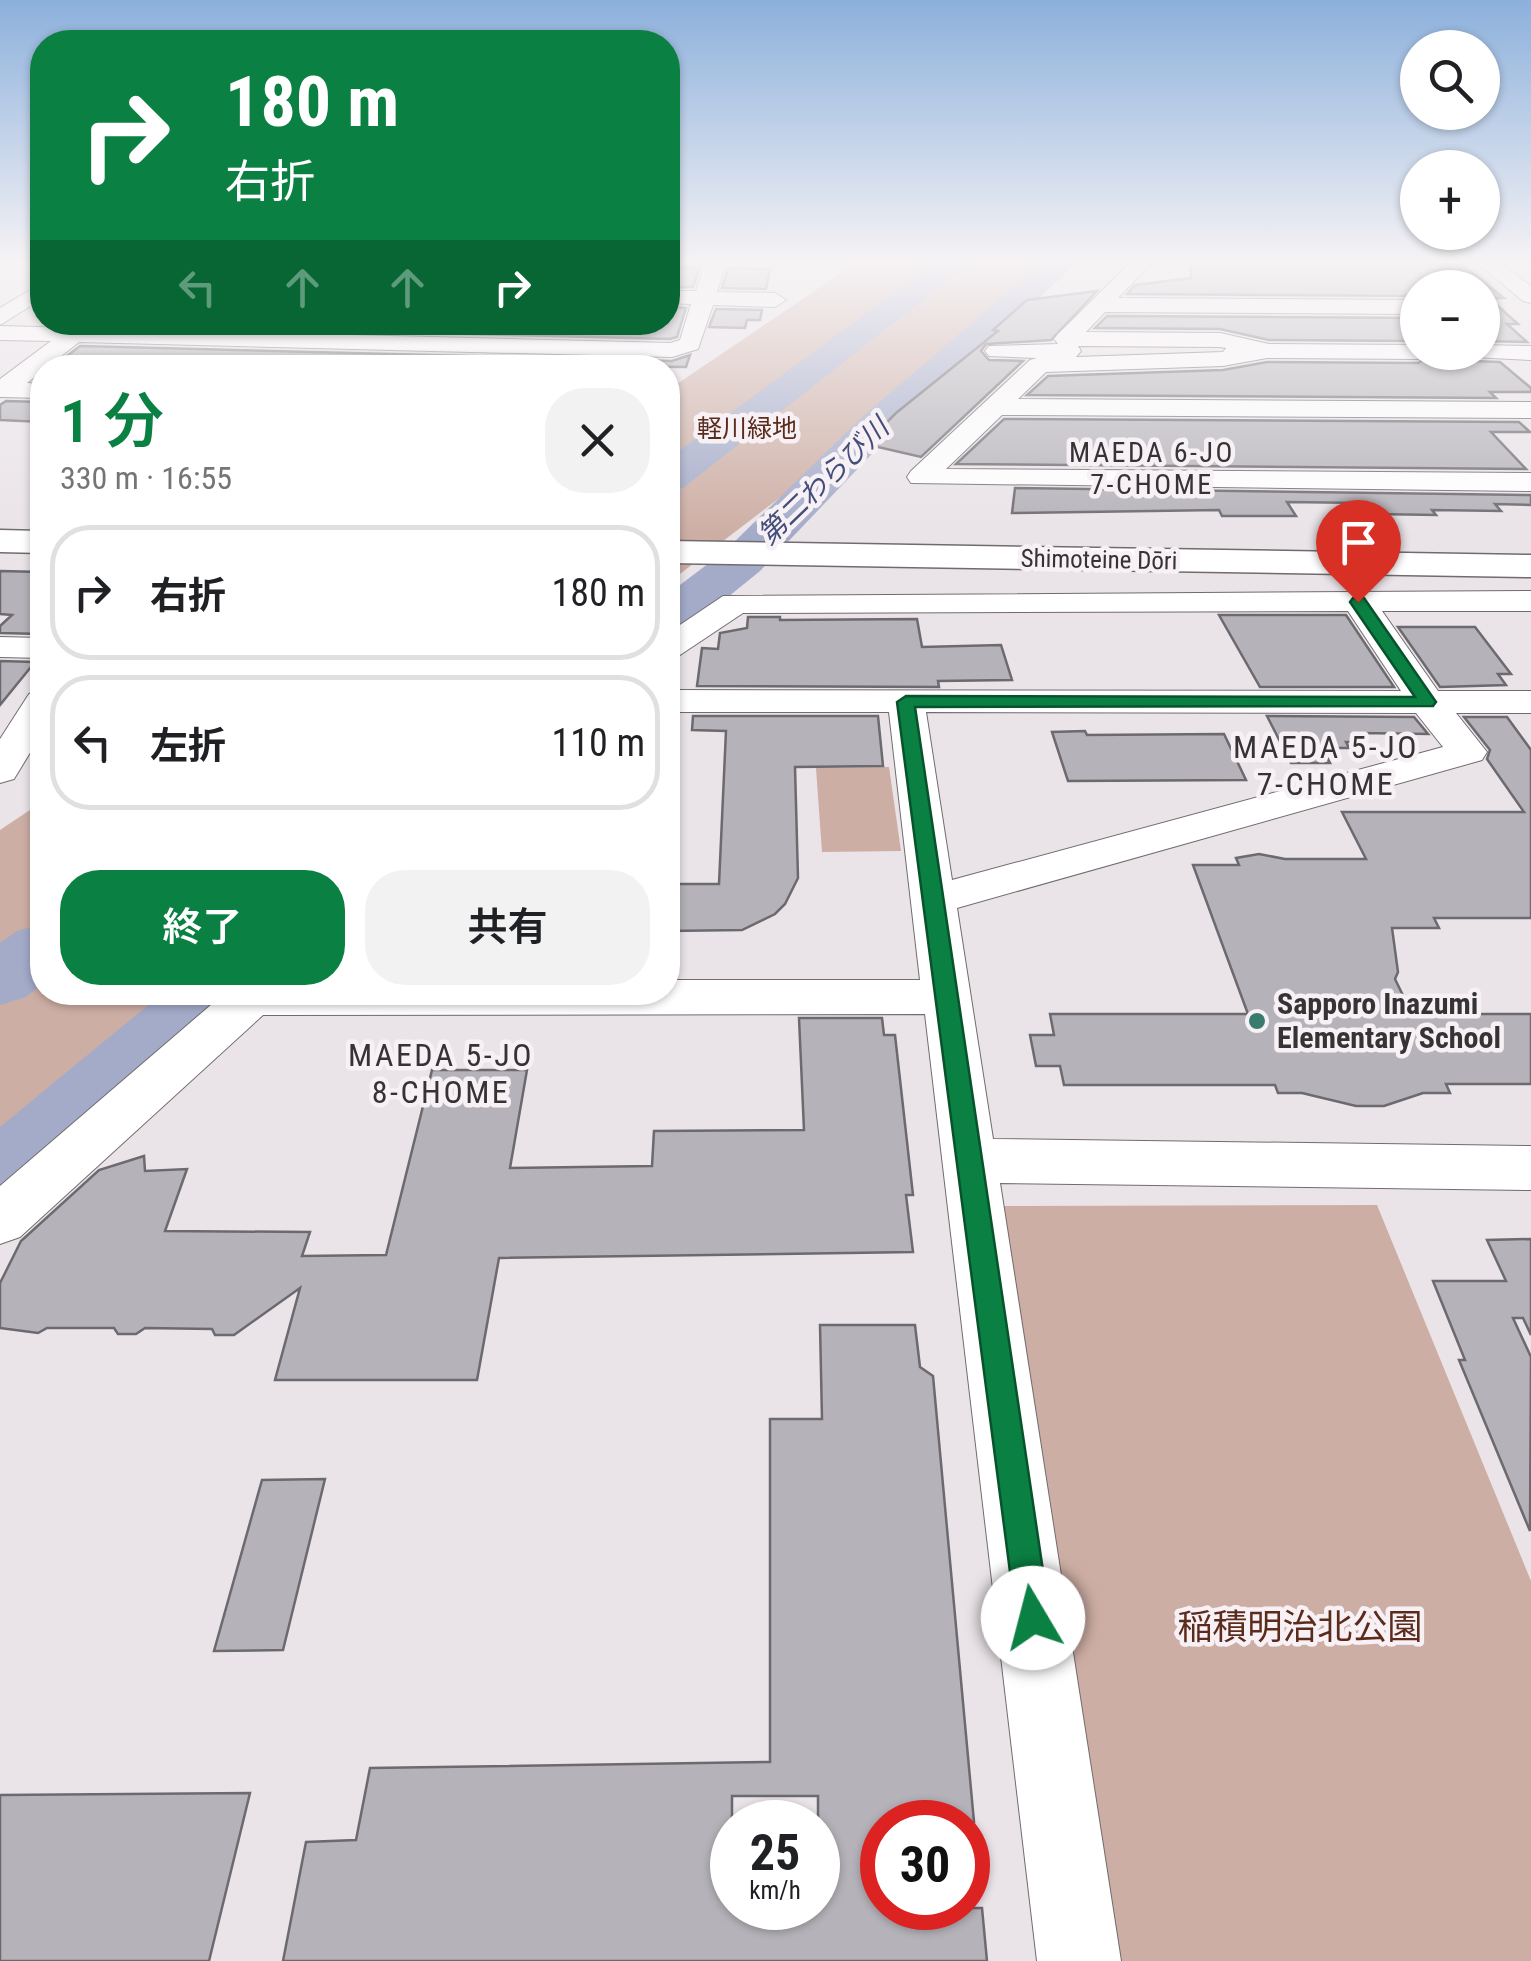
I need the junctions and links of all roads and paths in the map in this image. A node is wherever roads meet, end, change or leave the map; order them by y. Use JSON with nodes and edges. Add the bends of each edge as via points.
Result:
{"nodes":[{"id":1,"x":1265,"y":353,"type":"edge"},
{"id":2,"x":1520,"y":353,"type":"edge"},
{"id":3,"x":30,"y":369,"type":"edge"},
{"id":4,"x":1531,"y":370,"type":"edge"},
{"id":5,"x":30,"y":391,"type":"edge"},
{"id":6,"x":993,"y":406,"type":"junction"},
{"id":7,"x":1531,"y":410,"type":"edge"},
{"id":8,"x":1531,"y":482,"type":"edge"},
{"id":9,"x":0,"y":541,"type":"edge"},
{"id":10,"x":30,"y":542,"type":"edge"},
{"id":11,"x":680,"y":552,"type":"edge"},
{"id":12,"x":1531,"y":566,"type":"edge"},
{"id":13,"x":1531,"y":601,"type":"edge"},
{"id":14,"x":1358,"y":602,"type":"junction"},
{"id":15,"x":680,"y":640,"type":"edge"},
{"id":16,"x":0,"y":646,"type":"edge"},
{"id":17,"x":30,"y":647,"type":"edge"},
{"id":18,"x":680,"y":701,"type":"edge"},
{"id":19,"x":906,"y":702,"type":"junction"},
{"id":20,"x":1427,"y":702,"type":"junction"},
{"id":21,"x":1531,"y":702,"type":"edge"},
{"id":22,"x":30,"y":722,"type":"edge"},
{"id":23,"x":0,"y":771,"type":"edge"},
{"id":24,"x":934,"y":900,"type":"junction"},
{"id":25,"x":680,"y":997,"type":"edge"},
{"id":26,"x":948,"y":997,"type":"junction"},
{"id":27,"x":244,"y":1005,"type":"edge"},
{"id":28,"x":971,"y":1161,"type":"junction"},
{"id":29,"x":1528,"y":1173,"type":"edge"},
{"id":30,"x":0,"y":1220,"type":"edge"},
{"id":31,"x":1080,"y":1961,"type":"edge"}],
"edges":[{"from":1,"to":6,"type":"street","via":[[1039,364]]},
{"from":2,"to":4,"type":"street"},
{"from":3,"to":5,"type":"street","via":[[2,390]]},
{"from":6,"to":7,"type":"street"},
{"from":6,"to":8,"type":"street","via":[[922,476]]},
{"from":9,"to":10,"type":"main road"},
{"from":11,"to":12,"type":"main road","name":"Shimoteine Dōri"},
{"from":13,"to":14,"type":"street"},
{"from":14,"to":15,"type":"street","via":[[735,602]]},
{"from":14,"to":20,"type":"street"},
{"from":16,"to":17,"type":"street"},
{"from":18,"to":19,"type":"street"},
{"from":19,"to":20,"type":"street"},
{"from":19,"to":24,"type":"street"},
{"from":20,"to":21,"type":"street"},
{"from":20,"to":24,"type":"street","via":[[1468,752]]},
{"from":22,"to":23,"type":"street"},
{"from":24,"to":26,"type":"street"},
{"from":25,"to":26,"type":"street"},
{"from":26,"to":28,"type":"street"},
{"from":27,"to":30,"type":"street"},
{"from":28,"to":29,"type":"street"},
{"from":28,"to":31,"type":"street"}]}
